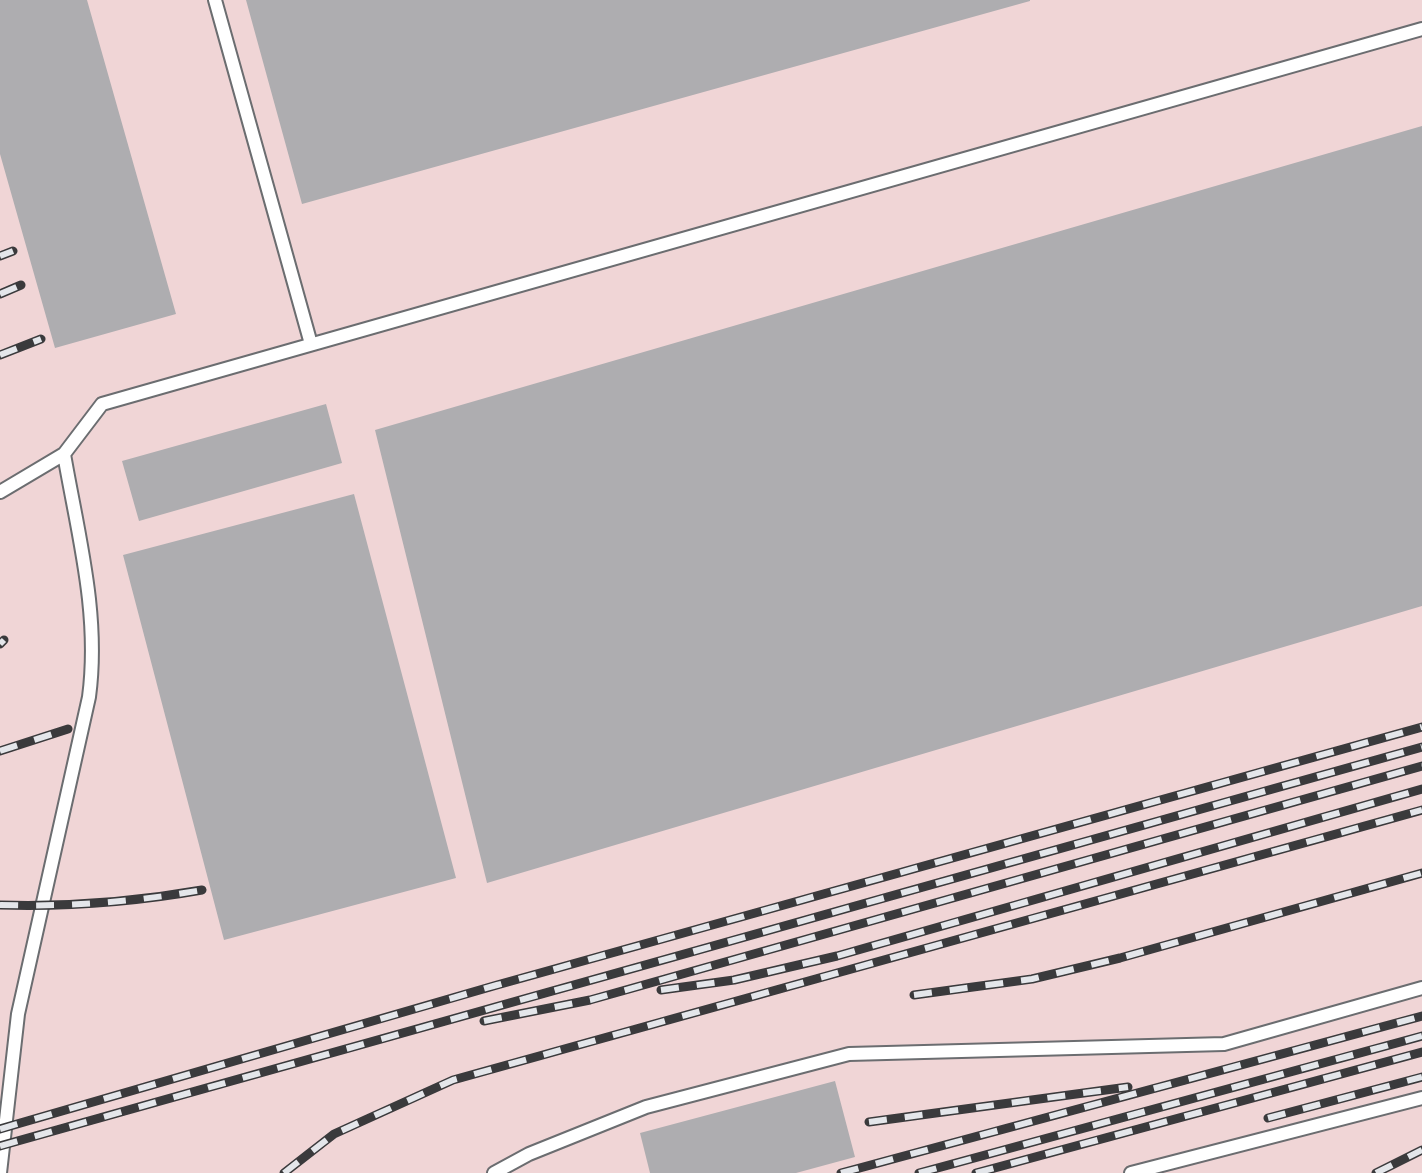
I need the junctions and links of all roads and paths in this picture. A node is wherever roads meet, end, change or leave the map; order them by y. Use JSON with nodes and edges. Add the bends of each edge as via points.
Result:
{"nodes":[{"id":1,"x":215,"y":0,"type":"edge"},
{"id":2,"x":1422,"y":29,"type":"edge"},
{"id":3,"x":311,"y":344,"type":"junction"},
{"id":4,"x":64,"y":454,"type":"junction"},
{"id":5,"x":0,"y":492,"type":"edge"},
{"id":6,"x":1422,"y":988,"type":"edge"},
{"id":7,"x":1422,"y":1098,"type":"edge"},
{"id":8,"x":0,"y":1173,"type":"edge"},
{"id":9,"x":494,"y":1173,"type":"edge"},
{"id":10,"x":1131,"y":1173,"type":"edge"}],
"edges":[{"from":1,"to":3,"type":"lane"},
{"from":2,"to":3,"type":"lane"},
{"from":3,"to":4,"type":"lane","via":[[102,404]]},
{"from":4,"to":5,"type":"lane"},
{"from":4,"to":8,"type":"lane","via":[[93,615],[94,654],[18,1014]]},
{"from":6,"to":9,"type":"lane","via":[[1224,1044],[849,1054],[646,1107]]},
{"from":7,"to":10,"type":"lane"}]}
